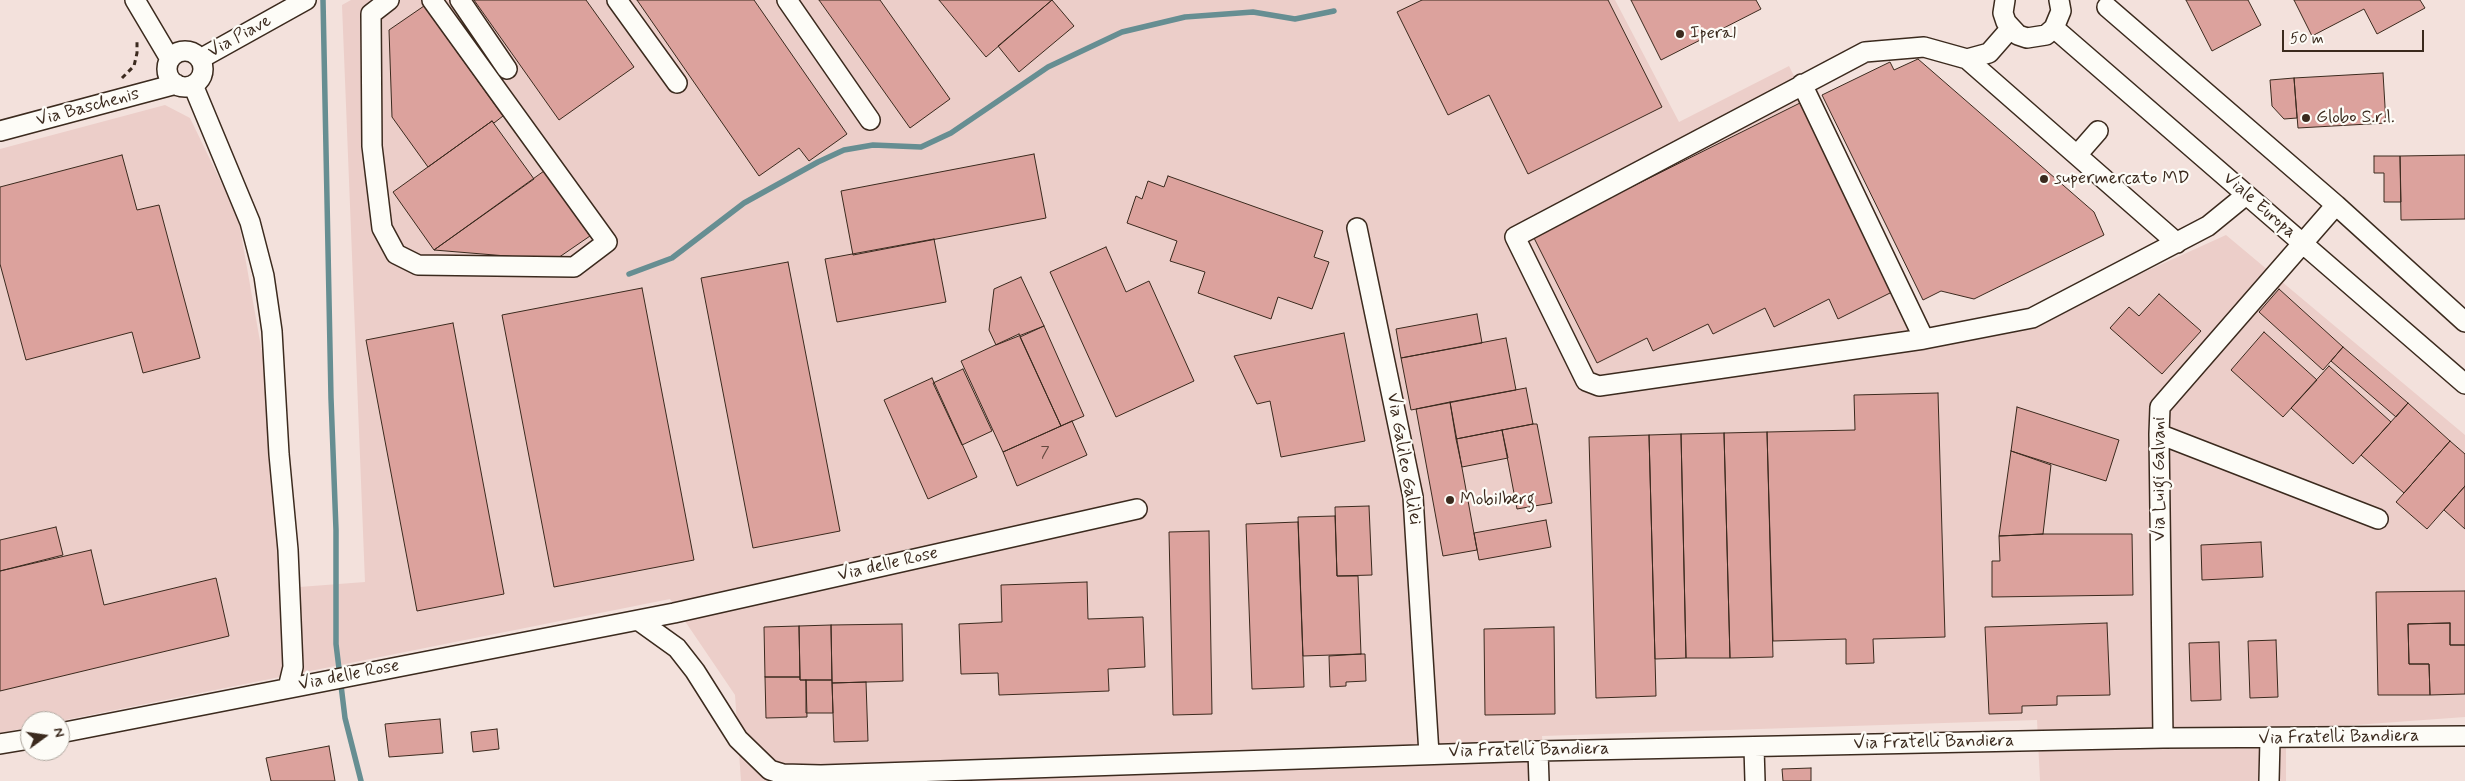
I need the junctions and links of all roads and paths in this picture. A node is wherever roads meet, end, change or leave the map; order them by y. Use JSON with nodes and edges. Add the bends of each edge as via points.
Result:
{"nodes":[{"id":1,"x":135,"y":0,"type":"edge"},
{"id":2,"x":305,"y":0,"type":"edge"},
{"id":3,"x":389,"y":0,"type":"edge"},
{"id":4,"x":432,"y":0,"type":"edge"},
{"id":5,"x":460,"y":0,"type":"edge"},
{"id":6,"x":617,"y":0,"type":"edge"},
{"id":7,"x":787,"y":0,"type":"edge"},
{"id":8,"x":2005,"y":0,"type":"edge"},
{"id":9,"x":2059,"y":0,"type":"edge"},
{"id":10,"x":2107,"y":7,"type":"dead end"},
{"id":11,"x":2054,"y":28,"type":"junction"},
{"id":12,"x":2010,"y":29,"type":"junction"},
{"id":13,"x":170,"y":59,"type":"junction"},
{"id":14,"x":200,"y":59,"type":"junction"},
{"id":15,"x":1967,"y":59,"type":"junction"},
{"id":16,"x":507,"y":69,"type":"dead end"},
{"id":17,"x":677,"y":83,"type":"dead end"},
{"id":18,"x":1802,"y":84,"type":"junction"},
{"id":19,"x":184,"y":85,"type":"junction"},
{"id":20,"x":870,"y":120,"type":"dead end"},
{"id":21,"x":0,"y":131,"type":"edge"},
{"id":22,"x":2098,"y":132,"type":"dead end"},
{"id":23,"x":2077,"y":155,"type":"junction"},
{"id":24,"x":2246,"y":194,"type":"junction"},
{"id":25,"x":2336,"y":205,"type":"junction"},
{"id":26,"x":1357,"y":228,"type":"dead end"},
{"id":27,"x":2177,"y":243,"type":"junction"},
{"id":28,"x":2302,"y":244,"type":"junction"},
{"id":29,"x":2465,"y":322,"type":"edge"},
{"id":30,"x":1924,"y":339,"type":"junction"},
{"id":31,"x":2465,"y":384,"type":"edge"},
{"id":32,"x":2159,"y":434,"type":"junction"},
{"id":33,"x":1137,"y":510,"type":"dead end"},
{"id":34,"x":2378,"y":519,"type":"dead end"},
{"id":35,"x":638,"y":620,"type":"junction"},
{"id":36,"x":288,"y":688,"type":"junction"},
{"id":37,"x":70,"y":731,"type":"edge"},
{"id":38,"x":2465,"y":736,"type":"edge"},
{"id":39,"x":2163,"y":738,"type":"junction"},
{"id":40,"x":2270,"y":739,"type":"junction"},
{"id":41,"x":20,"y":740,"type":"edge"},
{"id":42,"x":0,"y":744,"type":"edge"},
{"id":43,"x":1754,"y":746,"type":"junction"},
{"id":44,"x":1538,"y":751,"type":"junction"},
{"id":45,"x":1429,"y":754,"type":"junction"},
{"id":46,"x":1539,"y":781,"type":"edge"},
{"id":47,"x":1755,"y":781,"type":"edge"},
{"id":48,"x":2269,"y":781,"type":"edge"}],
"edges":[{"from":1,"to":13,"type":"street"},
{"from":2,"to":14,"type":"street","name":"Via Piave"},
{"from":3,"to":4,"type":"street","via":[[371,14],[372,146],[382,228],[396,254],[418,265],[574,267],[607,242]]},
{"from":5,"to":16,"type":"street"},
{"from":6,"to":17,"type":"street"},
{"from":7,"to":20,"type":"street"},
{"from":8,"to":12,"type":"street","via":[[2003,13]]},
{"from":9,"to":11,"type":"street","via":[[2061,11]]},
{"from":10,"to":25,"type":"street"},
{"from":11,"to":12,"type":"street","via":[[2046,35],[2027,38]]},
{"from":11,"to":24,"type":"street","name":"Viale Europa"},
{"from":12,"to":15,"type":"street","via":[[1989,53]]},
{"from":13,"to":14,"type":"street","via":[[185,51]]},
{"from":13,"to":19,"type":"street","via":[[169,76]]},
{"from":14,"to":19,"type":"street","via":[[203,71],[198,82]]},
{"from":15,"to":18,"type":"street","via":[[1924,47],[1865,52]]},
{"from":15,"to":23,"type":"street"},
{"from":18,"to":30,"type":"street"},
{"from":18,"to":30,"type":"street","via":[[1515,237],[1586,381],[1600,386]]},
{"from":19,"to":21,"type":"street","name":"Via Baschenis"},
{"from":19,"to":36,"type":"street","via":[[250,222],[264,276],[272,331],[288,550],[292,667]]},
{"from":22,"to":23,"type":"street"},
{"from":23,"to":27,"type":"street"},
{"from":24,"to":27,"type":"street","via":[[2208,226]]},
{"from":24,"to":28,"type":"street","name":"Viale Europa"},
{"from":25,"to":28,"type":"street","name":"Via Luigi Galvani"},
{"from":25,"to":29,"type":"street"},
{"from":26,"to":45,"type":"street","name":"Via Galileo Galilei","via":[[1413,497]]},
{"from":27,"to":30,"type":"street","via":[[2032,318]]},
{"from":28,"to":31,"type":"street","name":"Viale Europa"},
{"from":28,"to":32,"type":"street","name":"Via Luigi Galvani","via":[[2160,407]]},
{"from":32,"to":34,"type":"street"},
{"from":32,"to":39,"type":"street","name":"Via Luigi Galvani"},
{"from":33,"to":35,"type":"street","name":"Via delle Rose"},
{"from":35,"to":36,"type":"street","name":"Via delle Rose"},
{"from":35,"to":45,"type":"street","name":"Via Fratelli Bandiera","via":[[677,648],[738,739],[770,770],[783,774]]},
{"from":36,"to":37,"type":"street","name":"Via delle Rose"},
{"from":38,"to":40,"type":"street","name":"Via Fratelli Bandiera"},
{"from":39,"to":40,"type":"street","name":"Via Fratelli Bandiera"},
{"from":39,"to":43,"type":"street","name":"Via Fratelli Bandiera"},
{"from":40,"to":48,"type":"street"},
{"from":41,"to":42,"type":"street"},
{"from":43,"to":44,"type":"street","name":"Via Fratelli Bandiera"},
{"from":43,"to":47,"type":"street"},
{"from":44,"to":45,"type":"street","name":"Via Fratelli Bandiera"},
{"from":44,"to":46,"type":"street"}]}
